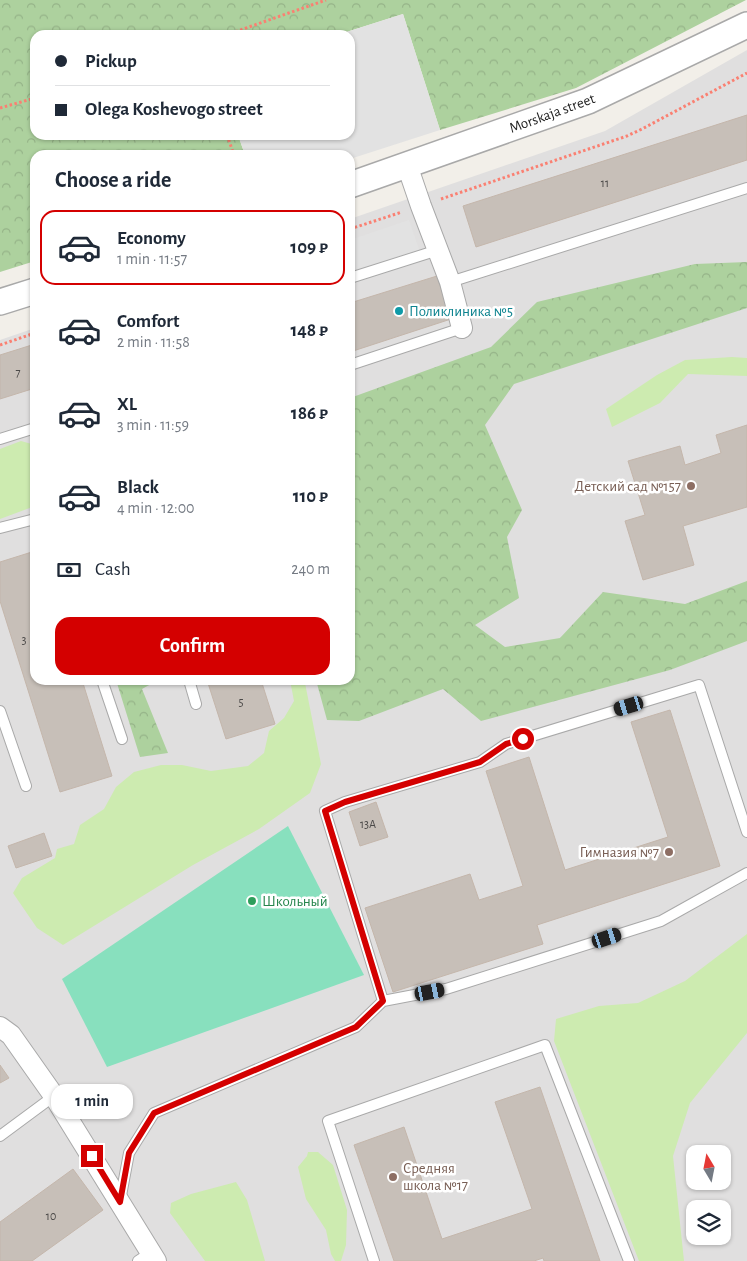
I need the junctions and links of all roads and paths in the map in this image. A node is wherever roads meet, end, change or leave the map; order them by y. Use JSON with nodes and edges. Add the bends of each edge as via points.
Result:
{"nodes":[{"id":1,"x":326,"y":0,"type":"edge"},
{"id":2,"x":318,"y":2,"type":"edge"},
{"id":3,"x":747,"y":25,"type":"edge"},
{"id":4,"x":240,"y":30,"type":"edge"},
{"id":5,"x":747,"y":73,"type":"edge"},
{"id":6,"x":30,"y":99,"type":"edge"},
{"id":7,"x":0,"y":108,"type":"edge"},
{"id":8,"x":407,"y":165,"type":"junction"},
{"id":9,"x":355,"y":183,"type":"edge"},
{"id":10,"x":747,"y":188,"type":"edge"},
{"id":11,"x":421,"y":206,"type":"junction"},
{"id":12,"x":355,"y":227,"type":"edge"},
{"id":13,"x":438,"y":250,"type":"junction"},
{"id":14,"x":355,"y":276,"type":"edge"},
{"id":15,"x":450,"y":282,"type":"junction"},
{"id":16,"x":30,"y":293,"type":"edge"},
{"id":17,"x":0,"y":302,"type":"edge"},
{"id":18,"x":462,"y":328,"type":"joint"},
{"id":19,"x":30,"y":335,"type":"edge"},
{"id":20,"x":0,"y":345,"type":"edge"},
{"id":21,"x":355,"y":363,"type":"edge"},
{"id":22,"x":30,"y":430,"type":"edge"},
{"id":23,"x":0,"y":439,"type":"edge"},
{"id":24,"x":30,"y":520,"type":"edge"},
{"id":25,"x":0,"y":528,"type":"edge"},
{"id":26,"x":104,"y":685,"type":"edge"},
{"id":27,"x":190,"y":685,"type":"edge"},
{"id":28,"x":196,"y":704,"type":"dead end"},
{"id":29,"x":0,"y":710,"type":"edge"},
{"id":30,"x":122,"y":738,"type":"dead end"},
{"id":31,"x":26,"y":786,"type":"dead end"},
{"id":32,"x":747,"y":832,"type":"edge"},
{"id":33,"x":747,"y":873,"type":"edge"},
{"id":34,"x":383,"y":1001,"type":"junction"},
{"id":35,"x":0,"y":1027,"type":"edge"},
{"id":36,"x":54,"y":1096,"type":"junction"},
{"id":37,"x":0,"y":1136,"type":"edge"},
{"id":38,"x":120,"y":1202,"type":"junction"},
{"id":39,"x":148,"y":1258,"type":"edge"},
{"id":40,"x":374,"y":1261,"type":"edge"},
{"id":41,"x":629,"y":1261,"type":"edge"}],
"edges":[{"from":1,"to":2,"type":"path"},
{"from":2,"to":4,"type":"path"},
{"from":3,"to":8,"type":"street","name":"Morskaja street","via":[[588,101]]},
{"from":5,"to":11,"type":"path","via":[[627,136]]},
{"from":6,"to":7,"type":"path"},
{"from":8,"to":9,"type":"street","name":"Morskaja street"},
{"from":8,"to":11,"type":"street"},
{"from":10,"to":15,"type":"lane"},
{"from":11,"to":12,"type":"path"},
{"from":11,"to":13,"type":"street"},
{"from":13,"to":14,"type":"lane"},
{"from":13,"to":15,"type":"street"},
{"from":15,"to":18,"type":"street"},
{"from":16,"to":17,"type":"street"},
{"from":18,"to":21,"type":"lane"},
{"from":19,"to":20,"type":"path"},
{"from":22,"to":23,"type":"lane"},
{"from":24,"to":25,"type":"lane"},
{"from":26,"to":30,"type":"lane"},
{"from":27,"to":28,"type":"lane"},
{"from":29,"to":31,"type":"lane"},
{"from":32,"to":34,"type":"lane","via":[[699,684],[506,744],[480,762],[345,802],[325,811]]},
{"from":33,"to":34,"type":"lane","via":[[661,921],[446,989]]},
{"from":34,"to":38,"type":"lane","via":[[356,1027],[154,1113],[129,1153]]},
{"from":35,"to":36,"type":"street","via":[[11,1034]]},
{"from":36,"to":37,"type":"lane"},
{"from":36,"to":38,"type":"street"},
{"from":38,"to":39,"type":"street"},
{"from":40,"to":41,"type":"lane","via":[[328,1121],[545,1045]]}]}
